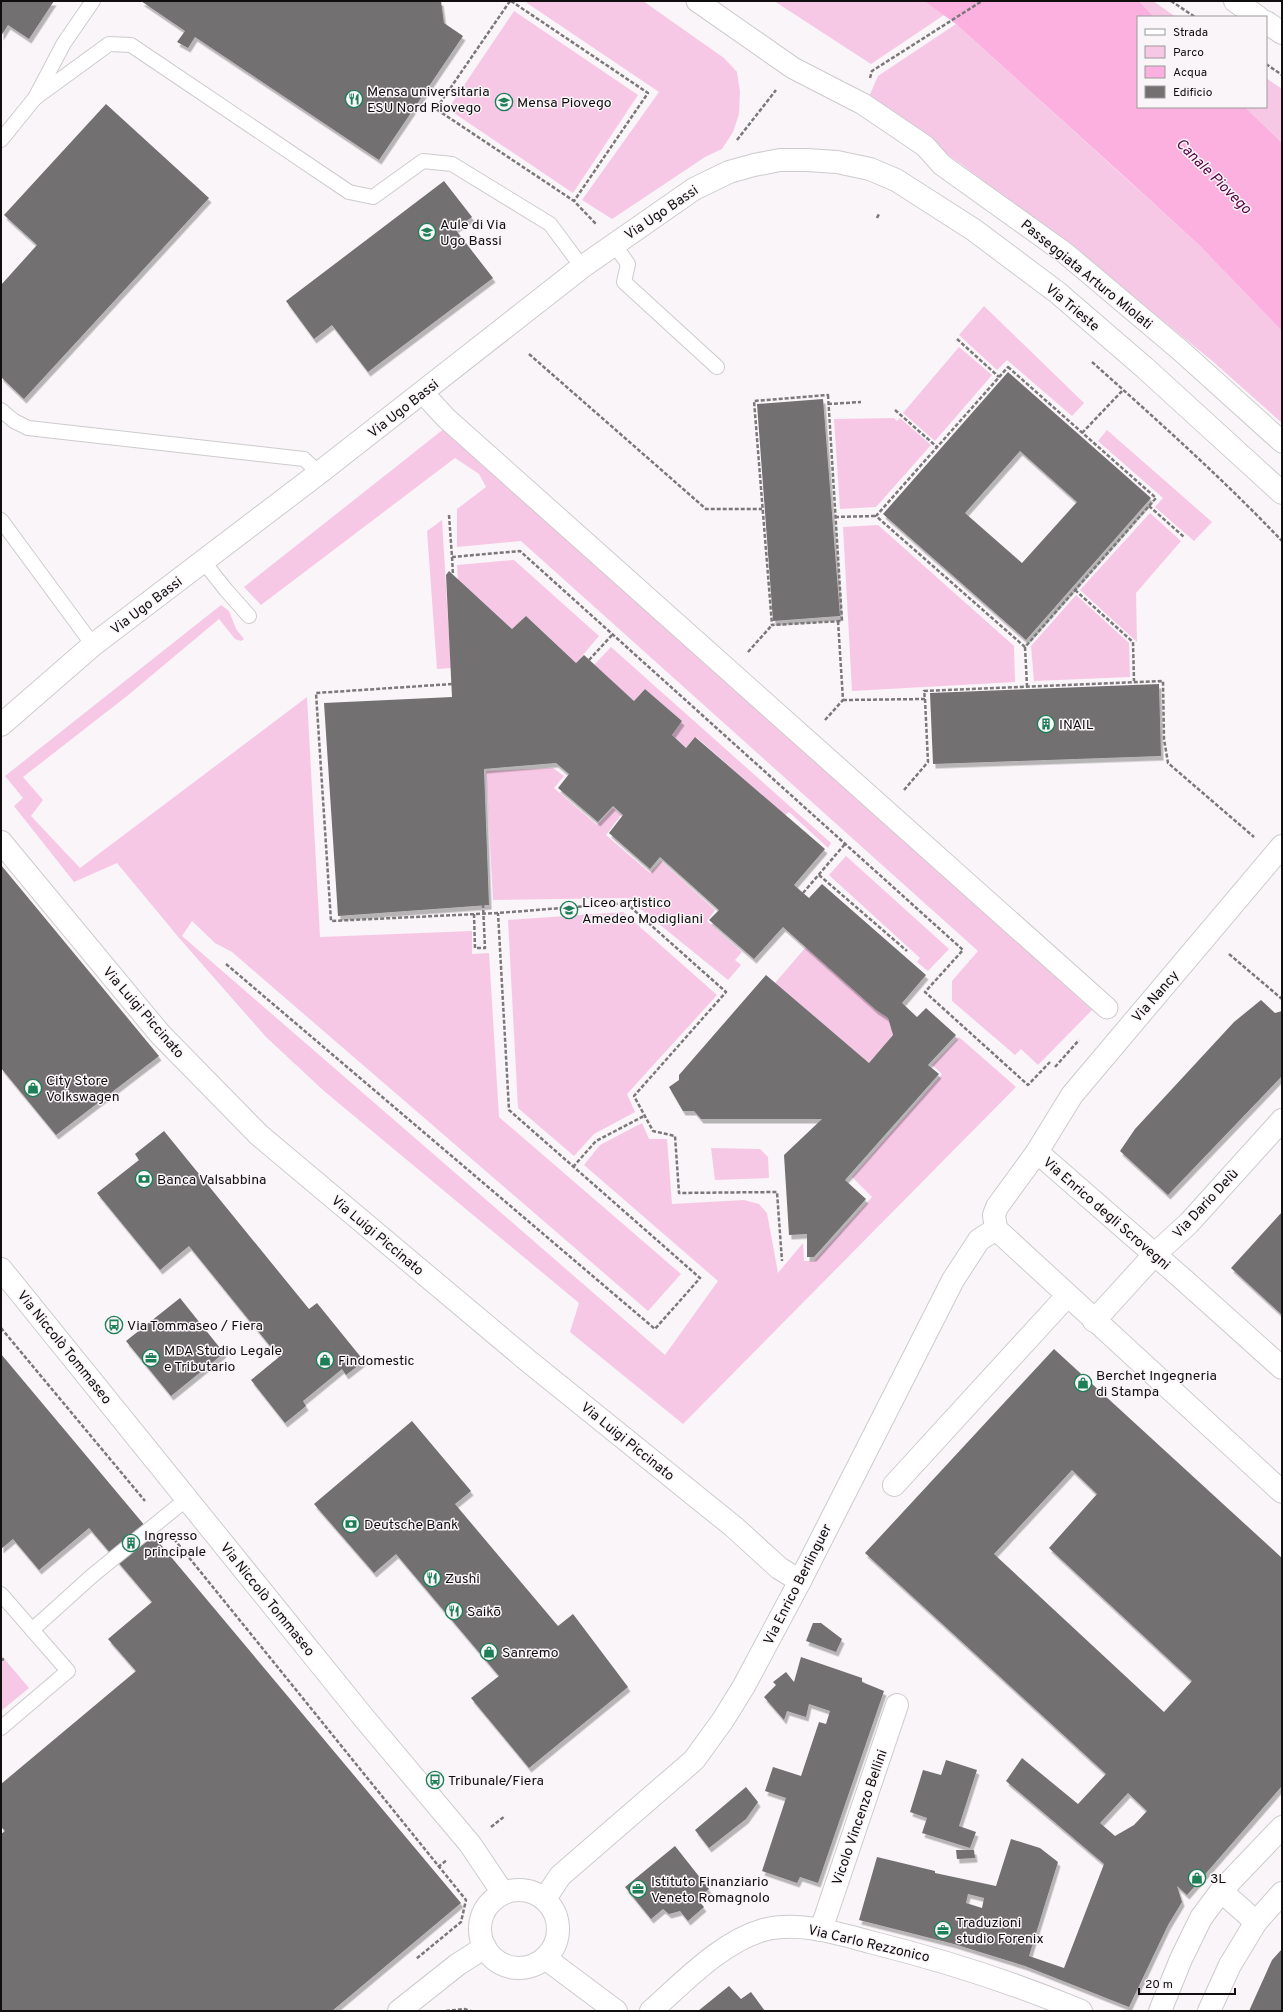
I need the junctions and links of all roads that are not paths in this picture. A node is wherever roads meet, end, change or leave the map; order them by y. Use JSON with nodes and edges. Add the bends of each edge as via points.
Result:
{"nodes":[{"id":1,"x":93,"y":1,"type":"edge"},
{"id":2,"x":697,"y":1,"type":"edge"},
{"id":3,"x":1235,"y":1,"type":"edge"},
{"id":4,"x":1257,"y":16,"type":"edge"},
{"id":5,"x":1267,"y":23,"type":"edge"},
{"id":6,"x":1282,"y":33,"type":"edge"},
{"id":7,"x":35,"y":98,"type":"junction"},
{"id":8,"x":1,"y":140,"type":"edge"},
{"id":9,"x":837,"y":162,"type":"joint"},
{"id":10,"x":614,"y":244,"type":"junction"},
{"id":11,"x":582,"y":268,"type":"junction"},
{"id":12,"x":717,"y":367,"type":"dead end"},
{"id":13,"x":422,"y":393,"type":"junction"},
{"id":14,"x":1,"y":410,"type":"edge"},
{"id":15,"x":1282,"y":442,"type":"edge"},
{"id":16,"x":319,"y":473,"type":"junction"},
{"id":17,"x":1282,"y":493,"type":"edge"},
{"id":18,"x":1,"y":520,"type":"edge"},
{"id":19,"x":203,"y":561,"type":"junction"},
{"id":20,"x":249,"y":616,"type":"dead end"},
{"id":21,"x":93,"y":645,"type":"junction"},
{"id":22,"x":1,"y":725,"type":"edge"},
{"id":23,"x":1,"y":842,"type":"edge"},
{"id":24,"x":1282,"y":846,"type":"edge"},
{"id":25,"x":1107,"y":1008,"type":"dead end"},
{"id":26,"x":1282,"y":1120,"type":"edge"},
{"id":27,"x":1037,"y":1152,"type":"junction"},
{"id":28,"x":996,"y":1229,"type":"junction"},
{"id":29,"x":1155,"y":1254,"type":"junction"},
{"id":30,"x":1,"y":1269,"type":"edge"},
{"id":31,"x":1067,"y":1296,"type":"junction"},
{"id":32,"x":1094,"y":1321,"type":"junction"},
{"id":33,"x":1282,"y":1368,"type":"edge"},
{"id":34,"x":894,"y":1484,"type":"dead end"},
{"id":35,"x":1282,"y":1492,"type":"edge"},
{"id":36,"x":188,"y":1498,"type":"junction"},
{"id":37,"x":800,"y":1581,"type":"junction"},
{"id":38,"x":1,"y":1594,"type":"edge"},
{"id":39,"x":32,"y":1630,"type":"junction"},
{"id":40,"x":897,"y":1705,"type":"dead end"},
{"id":41,"x":1,"y":1728,"type":"edge"},
{"id":42,"x":1282,"y":1827,"type":"edge"},
{"id":43,"x":1221,"y":1891,"type":"junction"},
{"id":44,"x":503,"y":1893,"type":"junction"},
{"id":45,"x":1282,"y":1893,"type":"edge"},
{"id":46,"x":545,"y":1899,"type":"junction"},
{"id":47,"x":1256,"y":1922,"type":"junction"},
{"id":48,"x":821,"y":1930,"type":"junction"},
{"id":49,"x":485,"y":1948,"type":"junction"},
{"id":50,"x":545,"y":1958,"type":"junction"},
{"id":51,"x":399,"y":2011,"type":"edge"},
{"id":52,"x":616,"y":2011,"type":"edge"},
{"id":53,"x":651,"y":2011,"type":"edge"},
{"id":54,"x":1081,"y":2011,"type":"edge"},
{"id":55,"x":1160,"y":2011,"type":"edge"},
{"id":56,"x":1209,"y":2011,"type":"edge"}],
"edges":[{"from":1,"to":7,"type":"lane","via":[[64,43]]},
{"from":2,"to":15,"type":"street","name":"Passeggiata Arturo Miolati","via":[[793,68],[863,104],[925,146],[942,165],[1065,253],[1180,350]]},
{"from":3,"to":4,"type":"street"},
{"from":5,"to":6,"type":"street"},
{"from":7,"to":8,"type":"lane"},
{"from":7,"to":11,"type":"lane","via":[[108,44],[131,45],[349,192],[373,197],[423,161],[452,164],[550,224]]},
{"from":9,"to":10,"type":"street","name":"Via Ugo Bassi","via":[[780,160],[729,172],[694,189]]},
{"from":9,"to":17,"type":"street","name":"Via Trieste","via":[[870,169],[896,180],[974,230],[1058,293]]},
{"from":10,"to":11,"type":"street","name":"Via Ugo Bassi"},
{"from":10,"to":12,"type":"lane","via":[[628,264],[624,282]]},
{"from":11,"to":13,"type":"street","name":"Via Ugo Bassi"},
{"from":13,"to":16,"type":"street","name":"Via Ugo Bassi"},
{"from":13,"to":25,"type":"street","via":[[446,418]]},
{"from":14,"to":16,"type":"lane","via":[[28,428],[304,459]]},
{"from":16,"to":19,"type":"street","name":"Via Ugo Bassi"},
{"from":18,"to":21,"type":"lane"},
{"from":19,"to":20,"type":"lane"},
{"from":19,"to":21,"type":"street","name":"Via Ugo Bassi"},
{"from":21,"to":22,"type":"street","name":"Via Ugo Bassi"},
{"from":23,"to":37,"type":"street","name":"Via Luigi Piccinato","via":[[160,1034],[259,1135],[521,1355],[734,1527],[779,1568]]},
{"from":24,"to":27,"type":"street","name":"Via Nancy","via":[[1072,1095]]},
{"from":26,"to":29,"type":"street","name":"Via Dario Delù","via":[[1189,1222]]},
{"from":27,"to":28,"type":"street","name":"Via Enrico degli Scrovegni","via":[[997,1207],[994,1215]]},
{"from":27,"to":29,"type":"street","name":"Via Enrico degli Scrovegni"},
{"from":28,"to":31,"type":"street"},
{"from":28,"to":37,"type":"street","name":"Via Enrico Berlinguer","via":[[979,1240],[953,1280]]},
{"from":29,"to":32,"type":"street","name":"Via Dario Delù"},
{"from":29,"to":33,"type":"street","name":"Via Enrico degli Scrovegni"},
{"from":30,"to":36,"type":"street","name":"Via Niccolò Tommaseo"},
{"from":31,"to":32,"type":"street"},
{"from":31,"to":34,"type":"street"},
{"from":32,"to":35,"type":"street"},
{"from":36,"to":39,"type":"lane","via":[[93,1575]]},
{"from":36,"to":44,"type":"street","name":"Via Niccolò Tommaseo","via":[[364,1718],[470,1844]]},
{"from":37,"to":46,"type":"street","name":"Via Enrico Berlinguer","via":[[744,1686],[694,1760],[565,1872]]},
{"from":38,"to":39,"type":"lane"},
{"from":39,"to":41,"type":"lane","via":[[68,1671]]},
{"from":40,"to":48,"type":"street","name":"Vicolo Vincenzo Bellini"},
{"from":42,"to":43,"type":"street"},
{"from":43,"to":47,"type":"street"},
{"from":43,"to":55,"type":"street","via":[[1201,1918]]},
{"from":44,"to":46,"type":"street","via":[[518,1889],[532,1891]]},
{"from":44,"to":49,"type":"street","via":[[492,1900],[480,1922]]},
{"from":45,"to":47,"type":"street"},
{"from":46,"to":50,"type":"street","via":[[554,1909],[558,1935],[554,1948]]},
{"from":47,"to":56,"type":"street","via":[[1230,1965]]},
{"from":48,"to":53,"type":"street","name":"Via Carlo Rezzonico","via":[[788,1926],[762,1930],[737,1942],[698,1969]]},
{"from":48,"to":54,"type":"street","name":"Via Carlo Rezzonico","via":[[928,1956],[1030,1990]]},
{"from":49,"to":50,"type":"street","via":[[494,1959],[513,1967],[527,1968]]},
{"from":49,"to":51,"type":"street","via":[[457,1965]]},
{"from":50,"to":52,"type":"street"}]}
